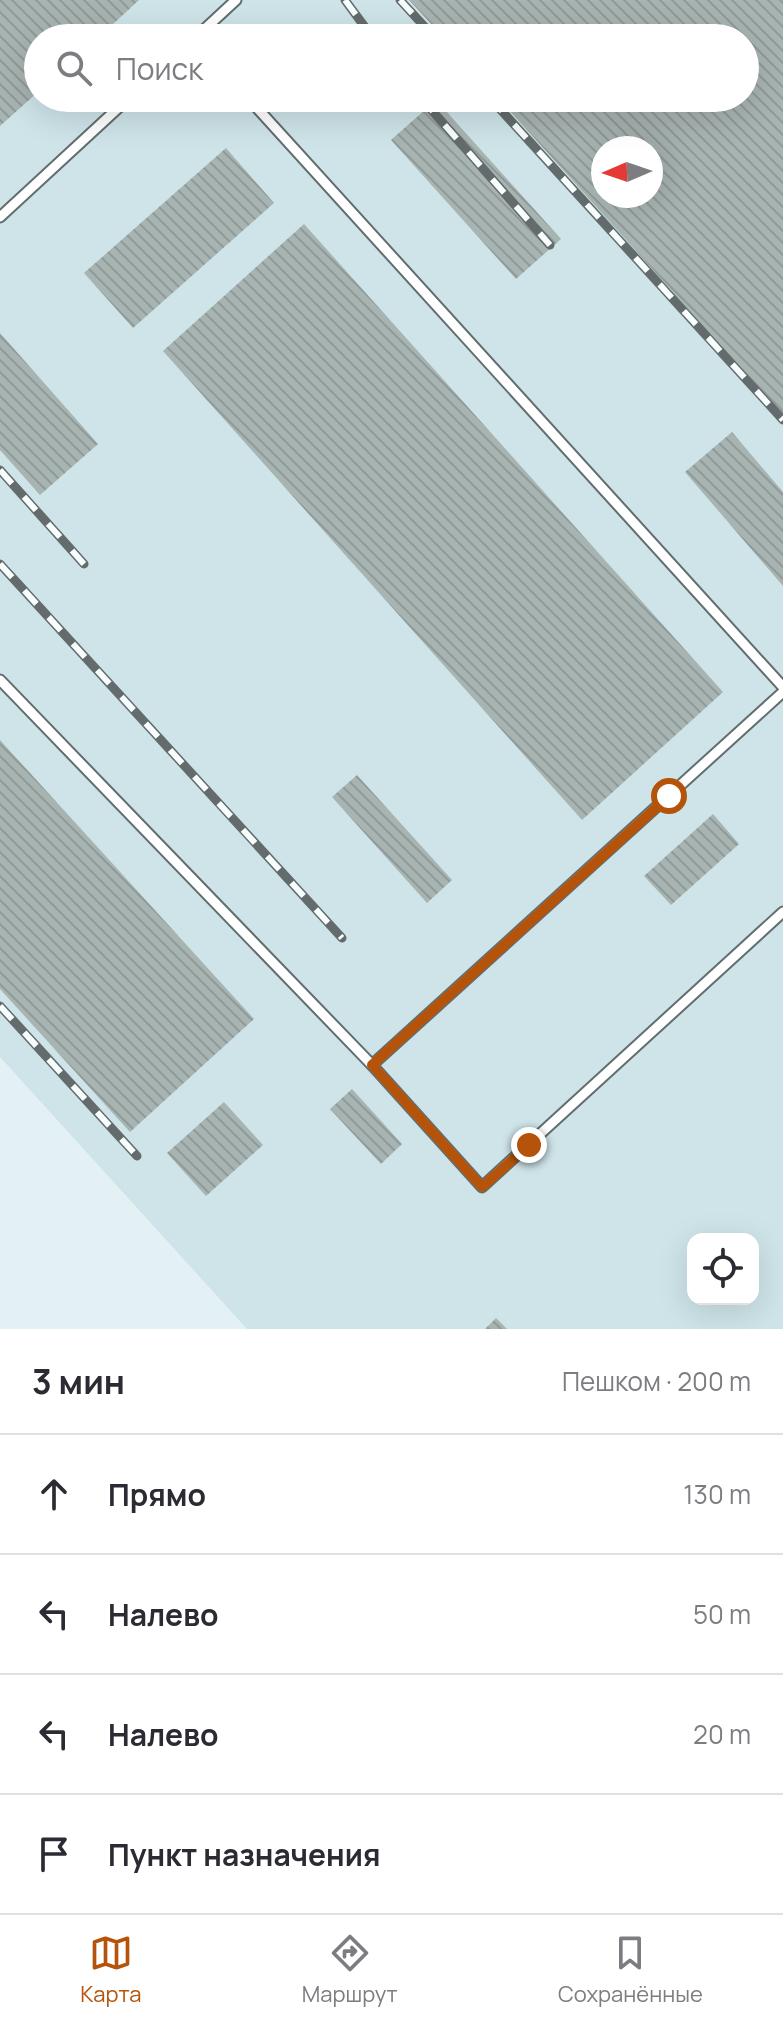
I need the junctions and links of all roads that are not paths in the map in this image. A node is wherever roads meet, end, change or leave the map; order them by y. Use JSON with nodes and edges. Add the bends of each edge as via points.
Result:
{"nodes":[{"id":1,"x":236,"y":0,"type":"edge"},
{"id":2,"x":210,"y":24,"type":"edge"},
{"id":3,"x":114,"y":112,"type":"edge"},
{"id":4,"x":261,"y":112,"type":"edge"},
{"id":5,"x":0,"y":217,"type":"edge"},
{"id":6,"x":0,"y":680,"type":"edge"},
{"id":7,"x":783,"y":690,"type":"edge"},
{"id":8,"x":783,"y":912,"type":"edge"},
{"id":9,"x":372,"y":1065,"type":"junction"}],
"edges":[{"from":1,"to":2,"type":"lane"},
{"from":3,"to":5,"type":"lane"},
{"from":4,"to":7,"type":"lane"},
{"from":6,"to":9,"type":"lane"},
{"from":7,"to":9,"type":"lane"},
{"from":8,"to":9,"type":"lane","via":[[482,1187]]}]}
